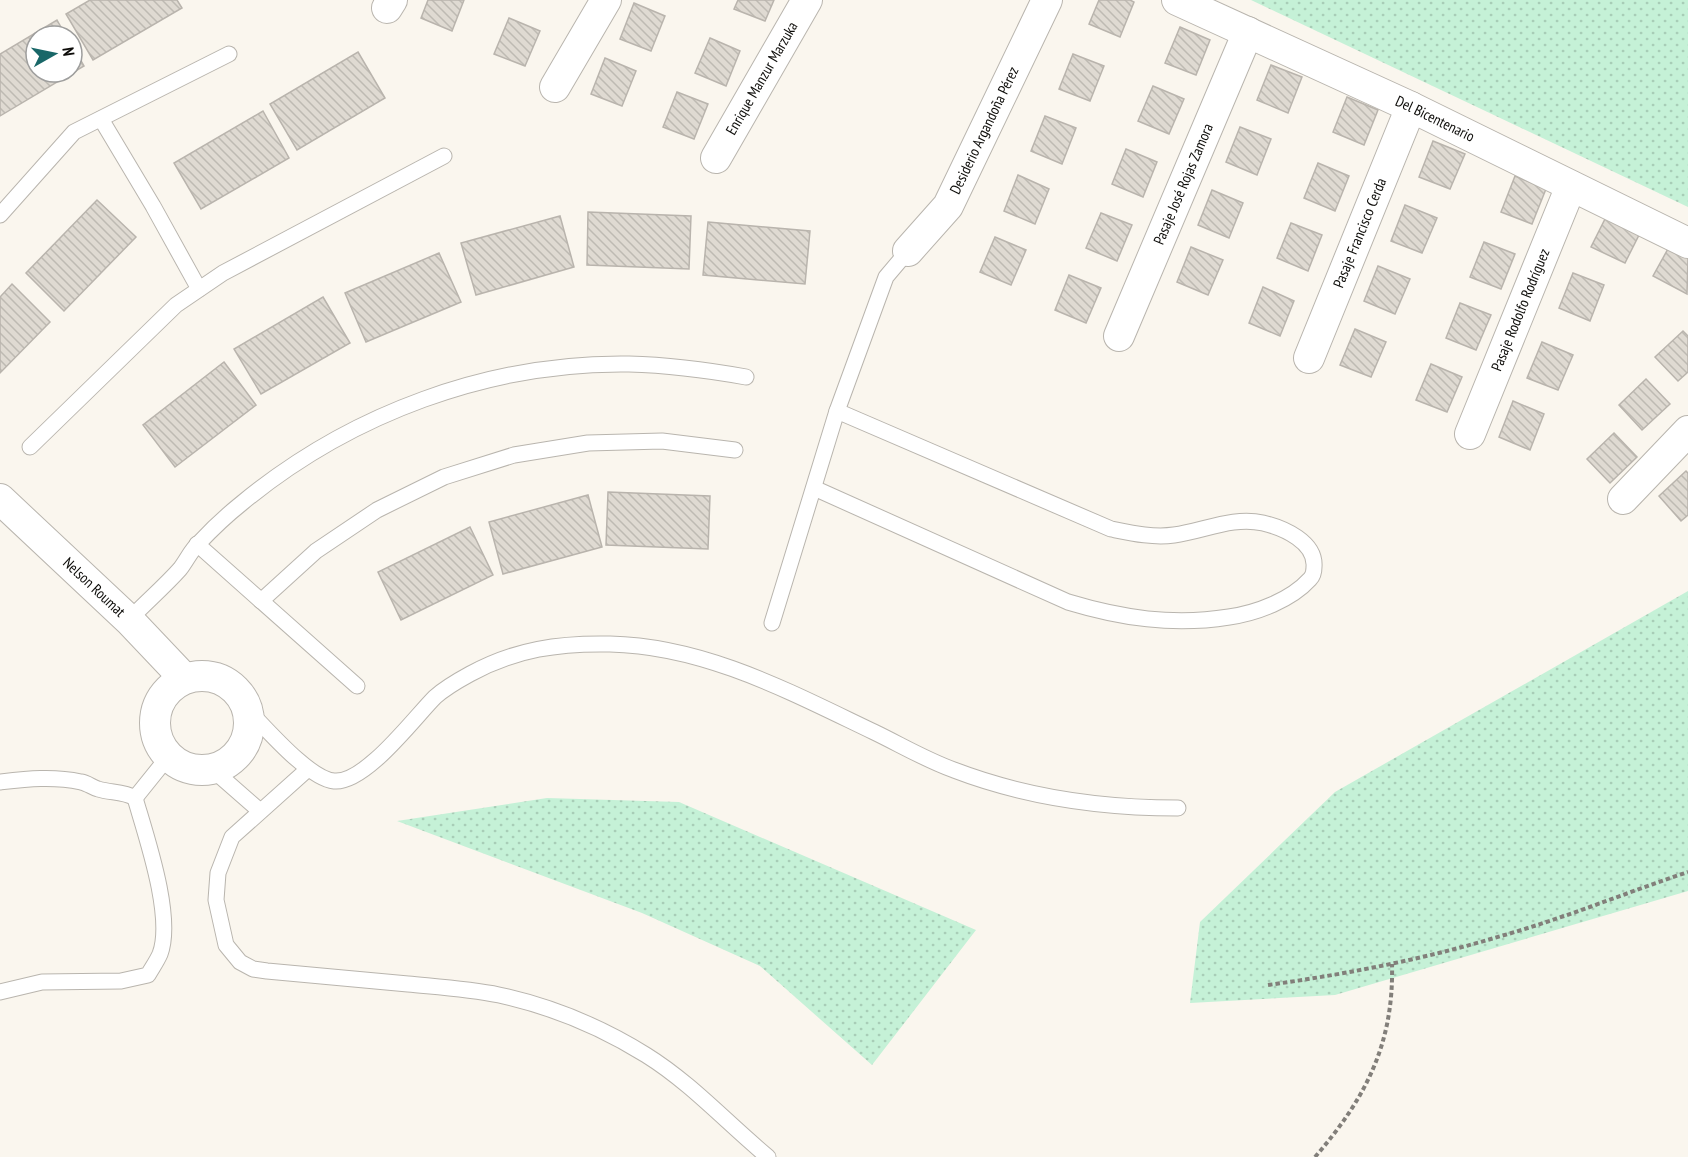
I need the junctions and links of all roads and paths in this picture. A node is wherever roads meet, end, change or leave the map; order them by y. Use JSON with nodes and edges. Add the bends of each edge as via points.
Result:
{"nodes":[{"id":1,"x":606,"y":0,"type":"edge"},
{"id":2,"x":807,"y":0,"type":"edge"},
{"id":3,"x":1047,"y":0,"type":"edge"},
{"id":4,"x":1177,"y":0,"type":"edge"},
{"id":5,"x":1248,"y":32,"type":"junction"},
{"id":6,"x":229,"y":54,"type":"dead end"},
{"id":7,"x":555,"y":87,"type":"dead end"},
{"id":8,"x":1411,"y":107,"type":"junction"},
{"id":9,"x":101,"y":119,"type":"junction"},
{"id":10,"x":444,"y":156,"type":"dead end"},
{"id":11,"x":716,"y":159,"type":"dead end"},
{"id":12,"x":1571,"y":186,"type":"junction"},
{"id":13,"x":0,"y":215,"type":"edge"},
{"id":14,"x":1688,"y":243,"type":"edge"},
{"id":15,"x":908,"y":250,"type":"joint"},
{"id":16,"x":199,"y":289,"type":"junction"},
{"id":17,"x":1119,"y":336,"type":"dead end"},
{"id":18,"x":1309,"y":358,"type":"dead end"},
{"id":19,"x":746,"y":376,"type":"dead end"},
{"id":20,"x":837,"y":411,"type":"junction"},
{"id":21,"x":1688,"y":430,"type":"edge"},
{"id":22,"x":1470,"y":434,"type":"dead end"},
{"id":23,"x":30,"y":447,"type":"dead end"},
{"id":24,"x":735,"y":450,"type":"dead end"},
{"id":25,"x":814,"y":488,"type":"junction"},
{"id":26,"x":0,"y":499,"type":"edge"},
{"id":27,"x":1623,"y":499,"type":"dead end"},
{"id":28,"x":197,"y":544,"type":"junction"},
{"id":29,"x":261,"y":601,"type":"junction"},
{"id":30,"x":129,"y":620,"type":"junction"},
{"id":31,"x":772,"y":623,"type":"dead end"},
{"id":32,"x":184,"y":678,"type":"junction"},
{"id":33,"x":357,"y":686,"type":"dead end"},
{"id":34,"x":247,"y":709,"type":"junction"},
{"id":35,"x":168,"y":757,"type":"junction"},
{"id":36,"x":308,"y":769,"type":"junction"},
{"id":37,"x":212,"y":770,"type":"junction"},
{"id":38,"x":0,"y":782,"type":"edge"},
{"id":39,"x":135,"y":798,"type":"junction"},
{"id":40,"x":1178,"y":808,"type":"dead end"},
{"id":41,"x":260,"y":811,"type":"junction"},
{"id":42,"x":1688,"y":873,"type":"edge"},
{"id":43,"x":1392,"y":963,"type":"junction"},
{"id":44,"x":1268,"y":985,"type":"dead end"},
{"id":45,"x":0,"y":992,"type":"edge"},
{"id":46,"x":768,"y":1157,"type":"edge"},
{"id":47,"x":1315,"y":1157,"type":"edge"}],
"edges":[{"from":1,"to":7,"type":"street"},
{"from":2,"to":11,"type":"street","name":"Enrique Manzur Marzuka"},
{"from":3,"to":15,"type":"street","name":"Desiderio Argandoña Pérez","via":[[948,206]]},
{"from":4,"to":5,"type":"street","name":"Del Bicentenario"},
{"from":5,"to":8,"type":"street","name":"Del Bicentenario"},
{"from":5,"to":17,"type":"street","name":"Pasaje José Rojas Zamora"},
{"from":6,"to":9,"type":"lane"},
{"from":8,"to":12,"type":"street","name":"Del Bicentenario"},
{"from":8,"to":18,"type":"street","name":"Pasaje Francisco Cerda"},
{"from":9,"to":13,"type":"lane","via":[[74,132]]},
{"from":9,"to":16,"type":"lane"},
{"from":10,"to":16,"type":"lane"},
{"from":12,"to":14,"type":"street","name":"Del Bicentenario"},
{"from":12,"to":22,"type":"street","name":"Pasaje Rodolfo Rodríguez"},
{"from":15,"to":20,"type":"lane","via":[[886,277]]},
{"from":16,"to":23,"type":"lane","via":[[176,305]]},
{"from":19,"to":28,"type":"lane","via":[[687,367],[592,365],[508,375],[450,390],[394,410],[289,467],[241,503]]},
{"from":20,"to":25,"type":"lane"},
{"from":20,"to":25,"type":"lane","via":[[1111,530],[1173,535],[1240,521],[1265,524],[1306,543],[1312,552],[1312,578],[1291,594],[1248,614],[1142,620],[1068,602]]},
{"from":21,"to":27,"type":"street"},
{"from":24,"to":29,"type":"lane","via":[[662,441],[598,442],[514,455],[444,477],[377,510],[316,551]]},
{"from":25,"to":31,"type":"lane"},
{"from":26,"to":30,"type":"street","name":"Nelson Roumat"},
{"from":28,"to":29,"type":"lane"},
{"from":28,"to":30,"type":"lane","via":[[180,568]]},
{"from":29,"to":33,"type":"lane"},
{"from":30,"to":32,"type":"street","name":"Nelson Roumat"},
{"from":32,"to":34,"type":"street","via":[[216,677],[240,695]]},
{"from":32,"to":35,"type":"street","via":[[161,698],[155,713],[154,729]]},
{"from":34,"to":36,"type":"lane"},
{"from":34,"to":37,"type":"street","via":[[249,724],[239,753]]},
{"from":35,"to":37,"type":"street","via":[[181,766]]},
{"from":35,"to":39,"type":"lane"},
{"from":36,"to":40,"type":"lane","via":[[335,782],[351,777],[390,746],[437,695],[509,656],[544,647],[620,644],[699,656],[738,669],[913,753],[992,784],[1081,803]]},
{"from":36,"to":41,"type":"lane"},
{"from":37,"to":41,"type":"lane"},
{"from":38,"to":39,"type":"lane","via":[[57,778],[109,792],[125,792]]},
{"from":39,"to":45,"type":"lane","via":[[153,859],[164,920],[160,953],[148,975],[121,981],[42,982]]},
{"from":41,"to":46,"type":"lane","via":[[232,837],[218,873],[216,900],[223,935],[240,962],[253,969],[460,988],[538,1005],[576,1019],[647,1055],[679,1078]]},
{"from":42,"to":43,"type":"path","via":[[1501,936]]},
{"from":43,"to":44,"type":"path"},
{"from":43,"to":47,"type":"path","via":[[1391,1012],[1376,1061],[1352,1109]]}]}
